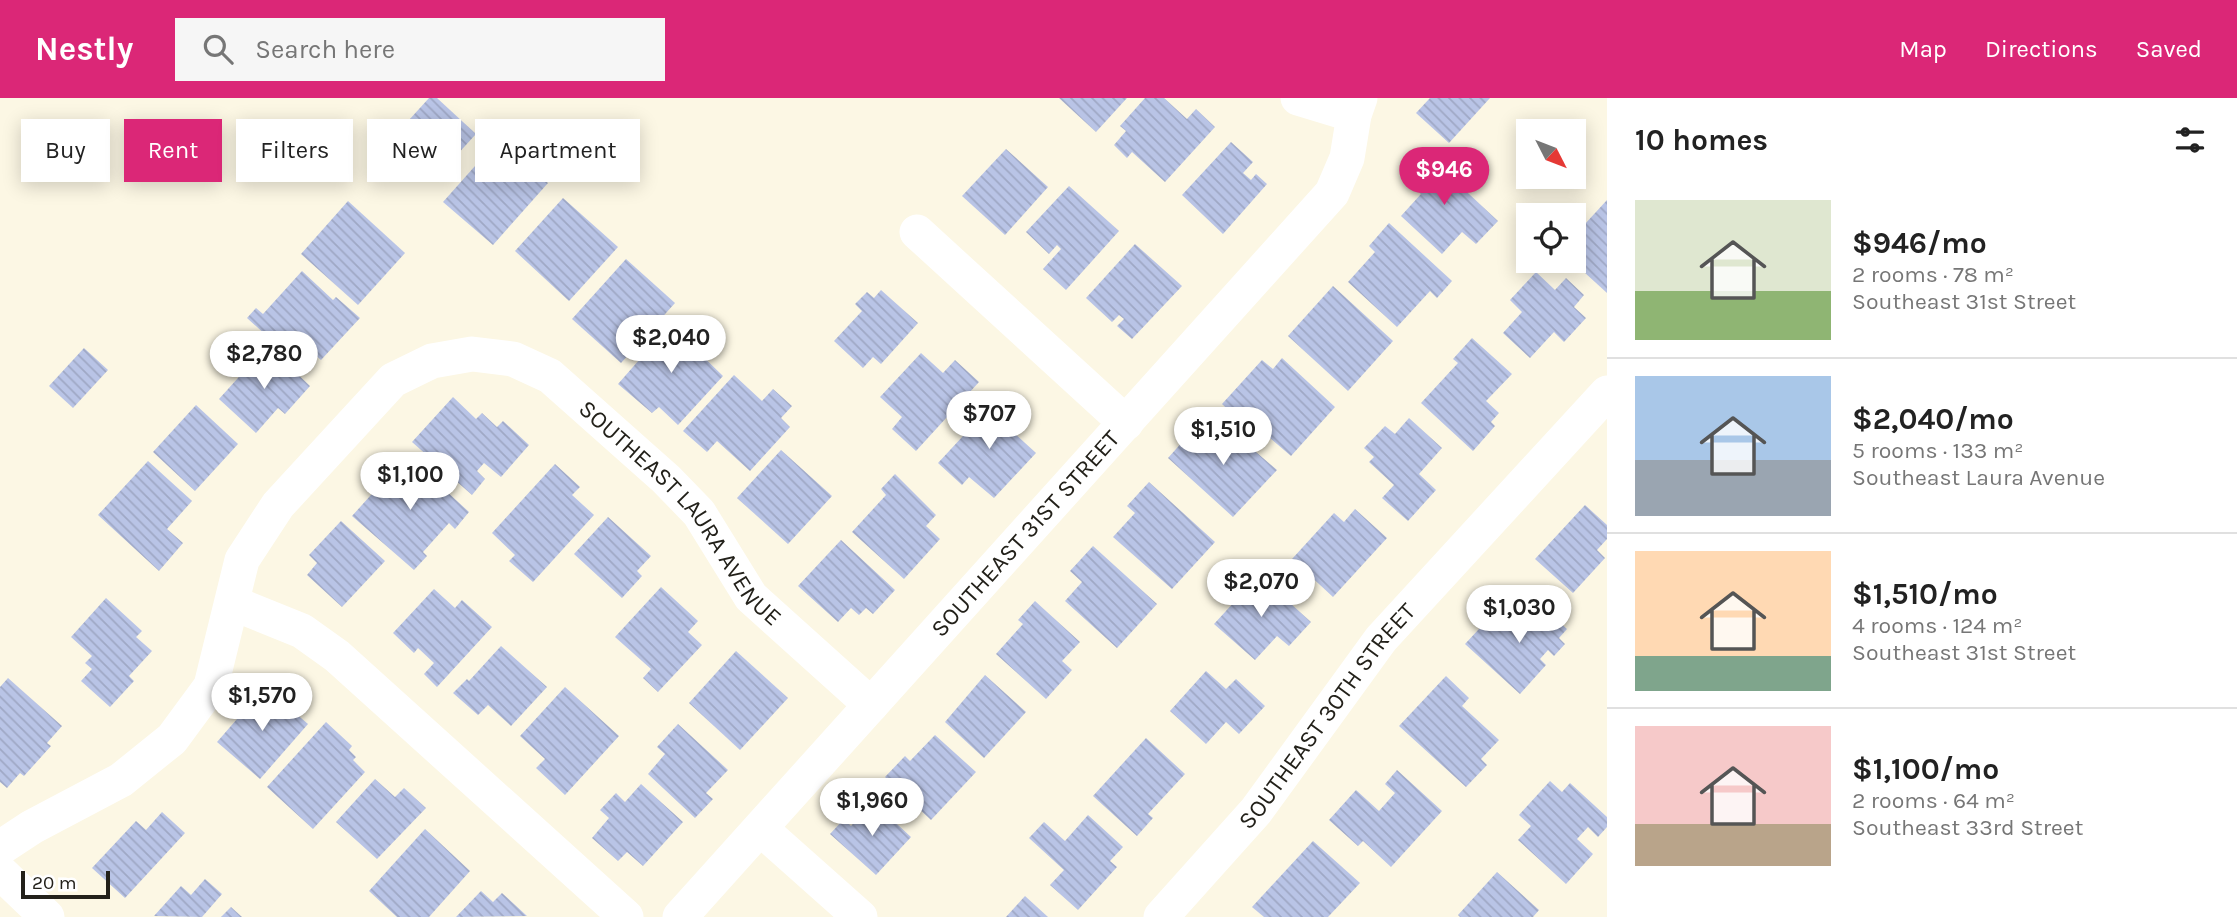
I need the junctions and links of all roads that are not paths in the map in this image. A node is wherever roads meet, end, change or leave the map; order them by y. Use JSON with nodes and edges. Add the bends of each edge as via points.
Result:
{"nodes":[{"id":1,"x":1298,"y":98,"type":"edge"},
{"id":2,"x":1357,"y":107,"type":"edge"},
{"id":3,"x":917,"y":232,"type":"dead end"},
{"id":4,"x":1607,"y":393,"type":"edge"},
{"id":5,"x":1126,"y":423,"type":"junction"},
{"id":6,"x":233,"y":603,"type":"junction"},
{"id":7,"x":871,"y":705,"type":"junction"},
{"id":8,"x":761,"y":829,"type":"junction"},
{"id":9,"x":0,"y":848,"type":"edge"},
{"id":10,"x":0,"y":872,"type":"edge"},
{"id":11,"x":47,"y":917,"type":"edge"},
{"id":12,"x":626,"y":917,"type":"edge"},
{"id":13,"x":680,"y":917,"type":"edge"},
{"id":14,"x":860,"y":917,"type":"edge"},
{"id":15,"x":1161,"y":917,"type":"edge"}],
"edges":[{"from":1,"to":2,"type":"street"},
{"from":2,"to":5,"type":"street","name":"SOUTHEAST 31ST STREET","via":[[1347,158],[1332,193]]},
{"from":3,"to":5,"type":"street"},
{"from":4,"to":15,"type":"street","name":"SOUTHEAST 30TH STREET","via":[[1381,639],[1256,811]]},
{"from":5,"to":7,"type":"street","name":"SOUTHEAST 31ST STREET"},
{"from":6,"to":7,"type":"street","name":"SOUTHEAST LAURA AVENUE","via":[[242,561],[278,505],[393,380],[432,361],[472,354],[513,359],[550,376],[666,479],[699,513],[751,597]]},
{"from":6,"to":9,"type":"street","name":"SOUTHEAST LAURA AVENUE","via":[[211,687],[172,740],[121,780]]},
{"from":6,"to":12,"type":"street","via":[[302,631],[337,656]]},
{"from":7,"to":8,"type":"street","name":"SOUTHEAST 31ST STREET"},
{"from":8,"to":13,"type":"street","name":"SOUTHEAST 31ST STREET"},
{"from":8,"to":14,"type":"street"},
{"from":10,"to":11,"type":"street"}]}
